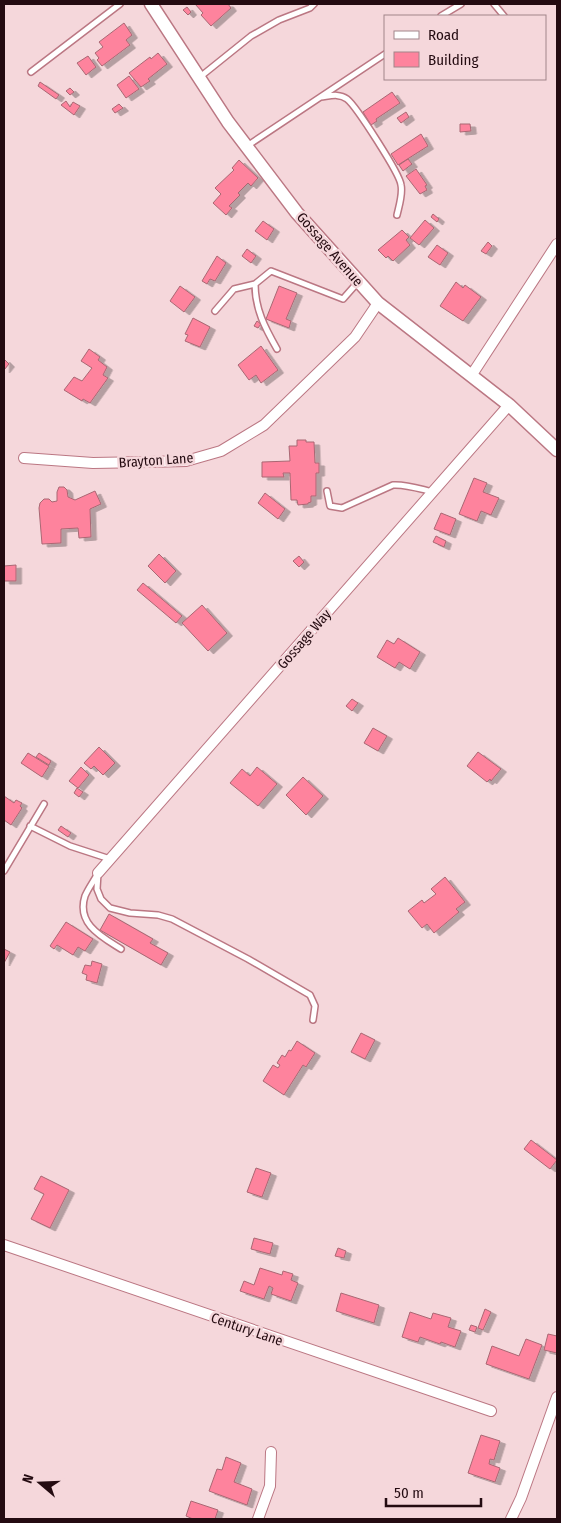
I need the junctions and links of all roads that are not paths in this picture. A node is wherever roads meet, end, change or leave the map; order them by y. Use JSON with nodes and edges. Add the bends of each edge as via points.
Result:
{"nodes":[{"id":1,"x":120,"y":4,"type":"edge"},
{"id":2,"x":151,"y":4,"type":"edge"},
{"id":3,"x":314,"y":4,"type":"edge"},
{"id":4,"x":461,"y":4,"type":"edge"},
{"id":5,"x":494,"y":4,"type":"edge"},
{"id":6,"x":442,"y":15,"type":"edge"},
{"id":7,"x":503,"y":15,"type":"edge"},
{"id":8,"x":384,"y":55,"type":"edge"},
{"id":9,"x":31,"y":72,"type":"dead end"},
{"id":10,"x":199,"y":77,"type":"junction"},
{"id":11,"x":320,"y":97,"type":"junction"},
{"id":12,"x":246,"y":146,"type":"junction"},
{"id":13,"x":397,"y":216,"type":"dead end"},
{"id":14,"x":557,"y":244,"type":"edge"},
{"id":15,"x":358,"y":282,"type":"junction"},
{"id":16,"x":255,"y":284,"type":"junction"},
{"id":17,"x":378,"y":303,"type":"junction"},
{"id":18,"x":215,"y":311,"type":"dead end"},
{"id":19,"x":277,"y":349,"type":"dead end"},
{"id":20,"x":471,"y":376,"type":"junction"},
{"id":21,"x":509,"y":405,"type":"junction"},
{"id":22,"x":557,"y":450,"type":"edge"},
{"id":23,"x":24,"y":458,"type":"dead end"},
{"id":24,"x":327,"y":491,"type":"dead end"},
{"id":25,"x":433,"y":492,"type":"junction"},
{"id":26,"x":44,"y":804,"type":"dead end"},
{"id":27,"x":30,"y":826,"type":"junction"},
{"id":28,"x":110,"y":859,"type":"junction"},
{"id":29,"x":4,"y":871,"type":"edge"},
{"id":30,"x":98,"y":873,"type":"junction"},
{"id":31,"x":122,"y":949,"type":"dead end"},
{"id":32,"x":313,"y":1020,"type":"dead end"},
{"id":33,"x":4,"y":1245,"type":"edge"},
{"id":34,"x":557,"y":1397,"type":"edge"},
{"id":35,"x":491,"y":1411,"type":"dead end"},
{"id":36,"x":272,"y":1452,"type":"dead end"},
{"id":37,"x":258,"y":1519,"type":"edge"},
{"id":38,"x":510,"y":1519,"type":"edge"}],
"edges":[{"from":1,"to":9,"type":"lane"},
{"from":2,"to":10,"type":"street","name":"Gossage Avenue"},
{"from":3,"to":10,"type":"lane","via":[[251,36]]},
{"from":4,"to":6,"type":"lane"},
{"from":5,"to":7,"type":"lane"},
{"from":8,"to":11,"type":"lane"},
{"from":10,"to":12,"type":"street","name":"Gossage Avenue"},
{"from":11,"to":12,"type":"lane"},
{"from":11,"to":13,"type":"lane","via":[[336,95],[347,99],[398,174],[402,186]]},
{"from":12,"to":15,"type":"street","name":"Gossage Avenue","via":[[297,213]]},
{"from":14,"to":20,"type":"street"},
{"from":15,"to":16,"type":"lane","via":[[343,299],[271,271]]},
{"from":15,"to":17,"type":"street","name":"Gossage Avenue"},
{"from":16,"to":18,"type":"lane","via":[[234,289]]},
{"from":16,"to":19,"type":"lane","via":[[255,299],[263,324]]},
{"from":17,"to":20,"type":"street","name":"Gossage Avenue"},
{"from":17,"to":23,"type":"street","name":"Brayton Lane","via":[[355,337],[264,425],[221,451],[186,461],[93,463]]},
{"from":20,"to":21,"type":"street","name":"Gossage Avenue"},
{"from":21,"to":22,"type":"street","name":"Gossage Avenue"},
{"from":21,"to":25,"type":"street","name":"Gossage Way"},
{"from":24,"to":25,"type":"lane","via":[[330,506],[342,508],[393,486]]},
{"from":25,"to":28,"type":"street","name":"Gossage Way"},
{"from":26,"to":27,"type":"lane"},
{"from":27,"to":28,"type":"lane","via":[[70,846]]},
{"from":27,"to":29,"type":"lane"},
{"from":28,"to":30,"type":"street","name":"Gossage Way"},
{"from":30,"to":31,"type":"lane","via":[[85,895],[86,923],[96,934]]},
{"from":30,"to":32,"type":"lane","via":[[97,889],[110,908],[172,919],[248,959],[310,995],[315,1006]]},
{"from":33,"to":35,"type":"street","name":"Century Lane"},
{"from":34,"to":38,"type":"street","via":[[521,1498]]},
{"from":36,"to":37,"type":"street","via":[[270,1486]]}]}
